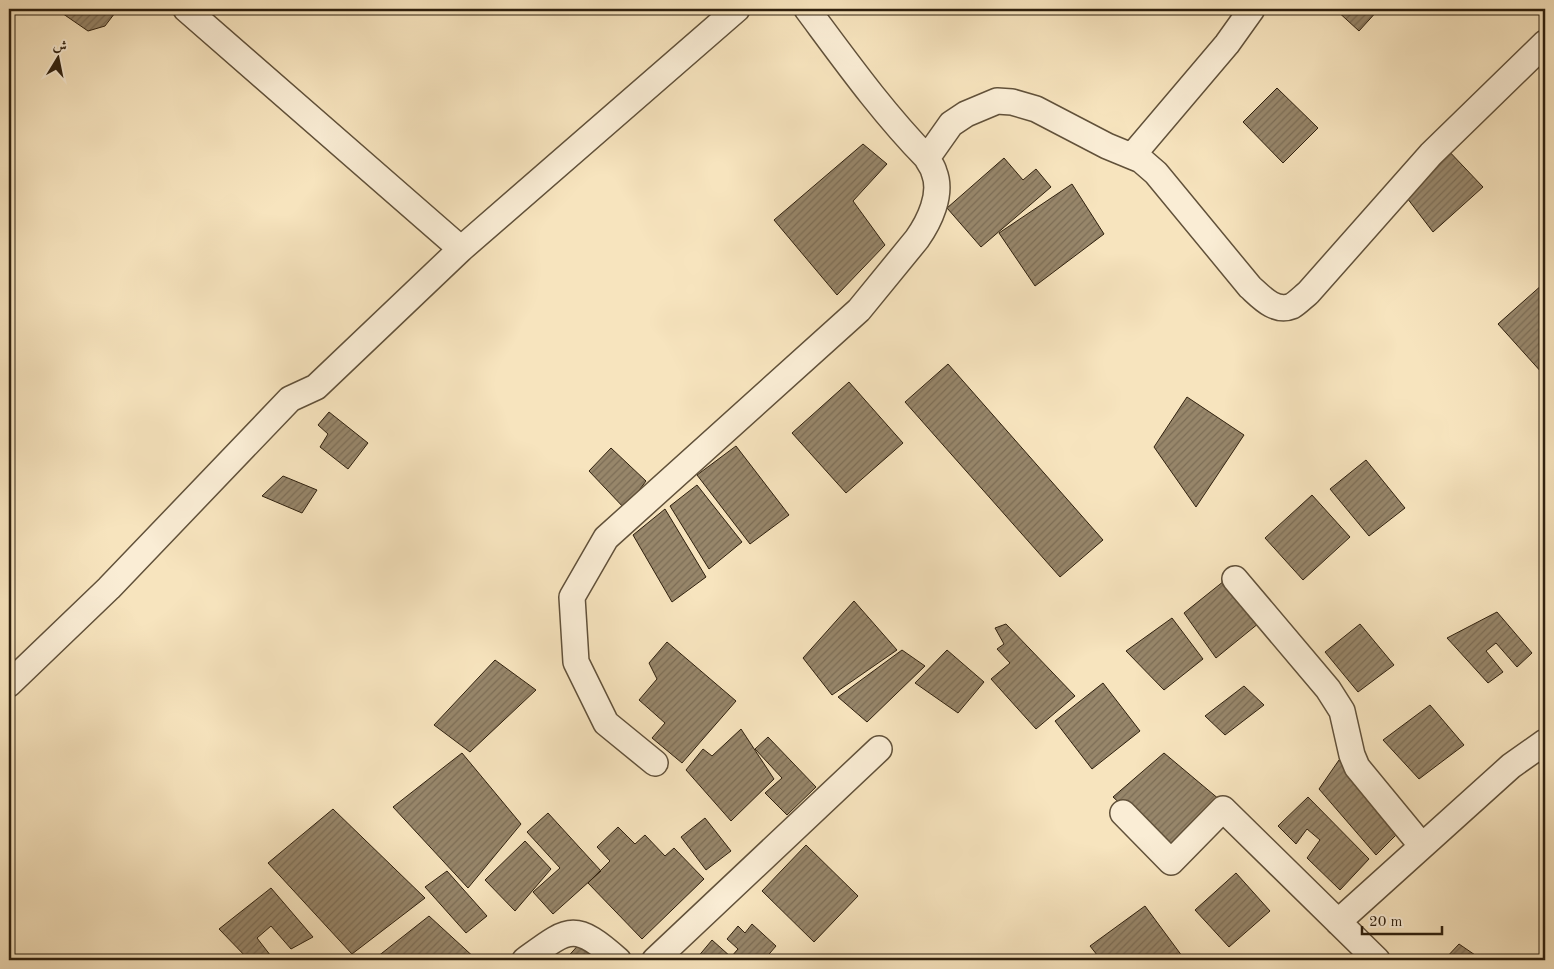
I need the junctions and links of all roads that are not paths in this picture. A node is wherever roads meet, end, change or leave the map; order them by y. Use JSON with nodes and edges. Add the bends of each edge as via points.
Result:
{"nodes":[{"id":1,"x":186,"y":9,"type":"edge"},
{"id":2,"x":737,"y":9,"type":"edge"},
{"id":3,"x":807,"y":9,"type":"edge"},
{"id":4,"x":1252,"y":9,"type":"edge"},
{"id":5,"x":1545,"y":43,"type":"edge"},
{"id":6,"x":1132,"y":156,"type":"junction"},
{"id":7,"x":927,"y":158,"type":"junction"},
{"id":8,"x":461,"y":249,"type":"junction"},
{"id":9,"x":1235,"y":578,"type":"dead end"},
{"id":10,"x":9,"y":684,"type":"edge"},
{"id":11,"x":1545,"y":742,"type":"edge"},
{"id":12,"x":879,"y":749,"type":"dead end"},
{"id":13,"x":655,"y":763,"type":"dead end"},
{"id":14,"x":1123,"y":813,"type":"dead end"},
{"id":15,"x":1422,"y":846,"type":"junction"},
{"id":16,"x":1338,"y":922,"type":"junction"},
{"id":17,"x":525,"y":960,"type":"edge"},
{"id":18,"x":618,"y":960,"type":"edge"},
{"id":19,"x":655,"y":960,"type":"edge"},
{"id":20,"x":1377,"y":960,"type":"edge"}],
"edges":[{"from":1,"to":8,"type":"street"},
{"from":2,"to":8,"type":"street"},
{"from":3,"to":7,"type":"street","via":[[861,83]]},
{"from":4,"to":6,"type":"street","via":[[1227,44]]},
{"from":5,"to":6,"type":"street","via":[[1431,154],[1308,293],[1292,306],[1280,308],[1250,288],[1156,173]]},
{"from":6,"to":7,"type":"street","via":[[1036,109],[997,101],[951,124]]},
{"from":7,"to":13,"type":"street","via":[[935,173],[936,192],[925,228],[859,310],[606,538],[572,597],[576,662],[606,723]]},
{"from":8,"to":10,"type":"street","via":[[316,387],[290,399],[109,588]]},
{"from":9,"to":15,"type":"street","via":[[1328,688],[1342,711],[1357,767]]},
{"from":11,"to":15,"type":"street","via":[[1511,766]]},
{"from":12,"to":19,"type":"street"},
{"from":14,"to":16,"type":"street","via":[[1171,862],[1223,809]]},
{"from":15,"to":16,"type":"street"},
{"from":16,"to":20,"type":"street"},
{"from":17,"to":18,"type":"street","via":[[558,936],[572,933],[598,942]]}]}
